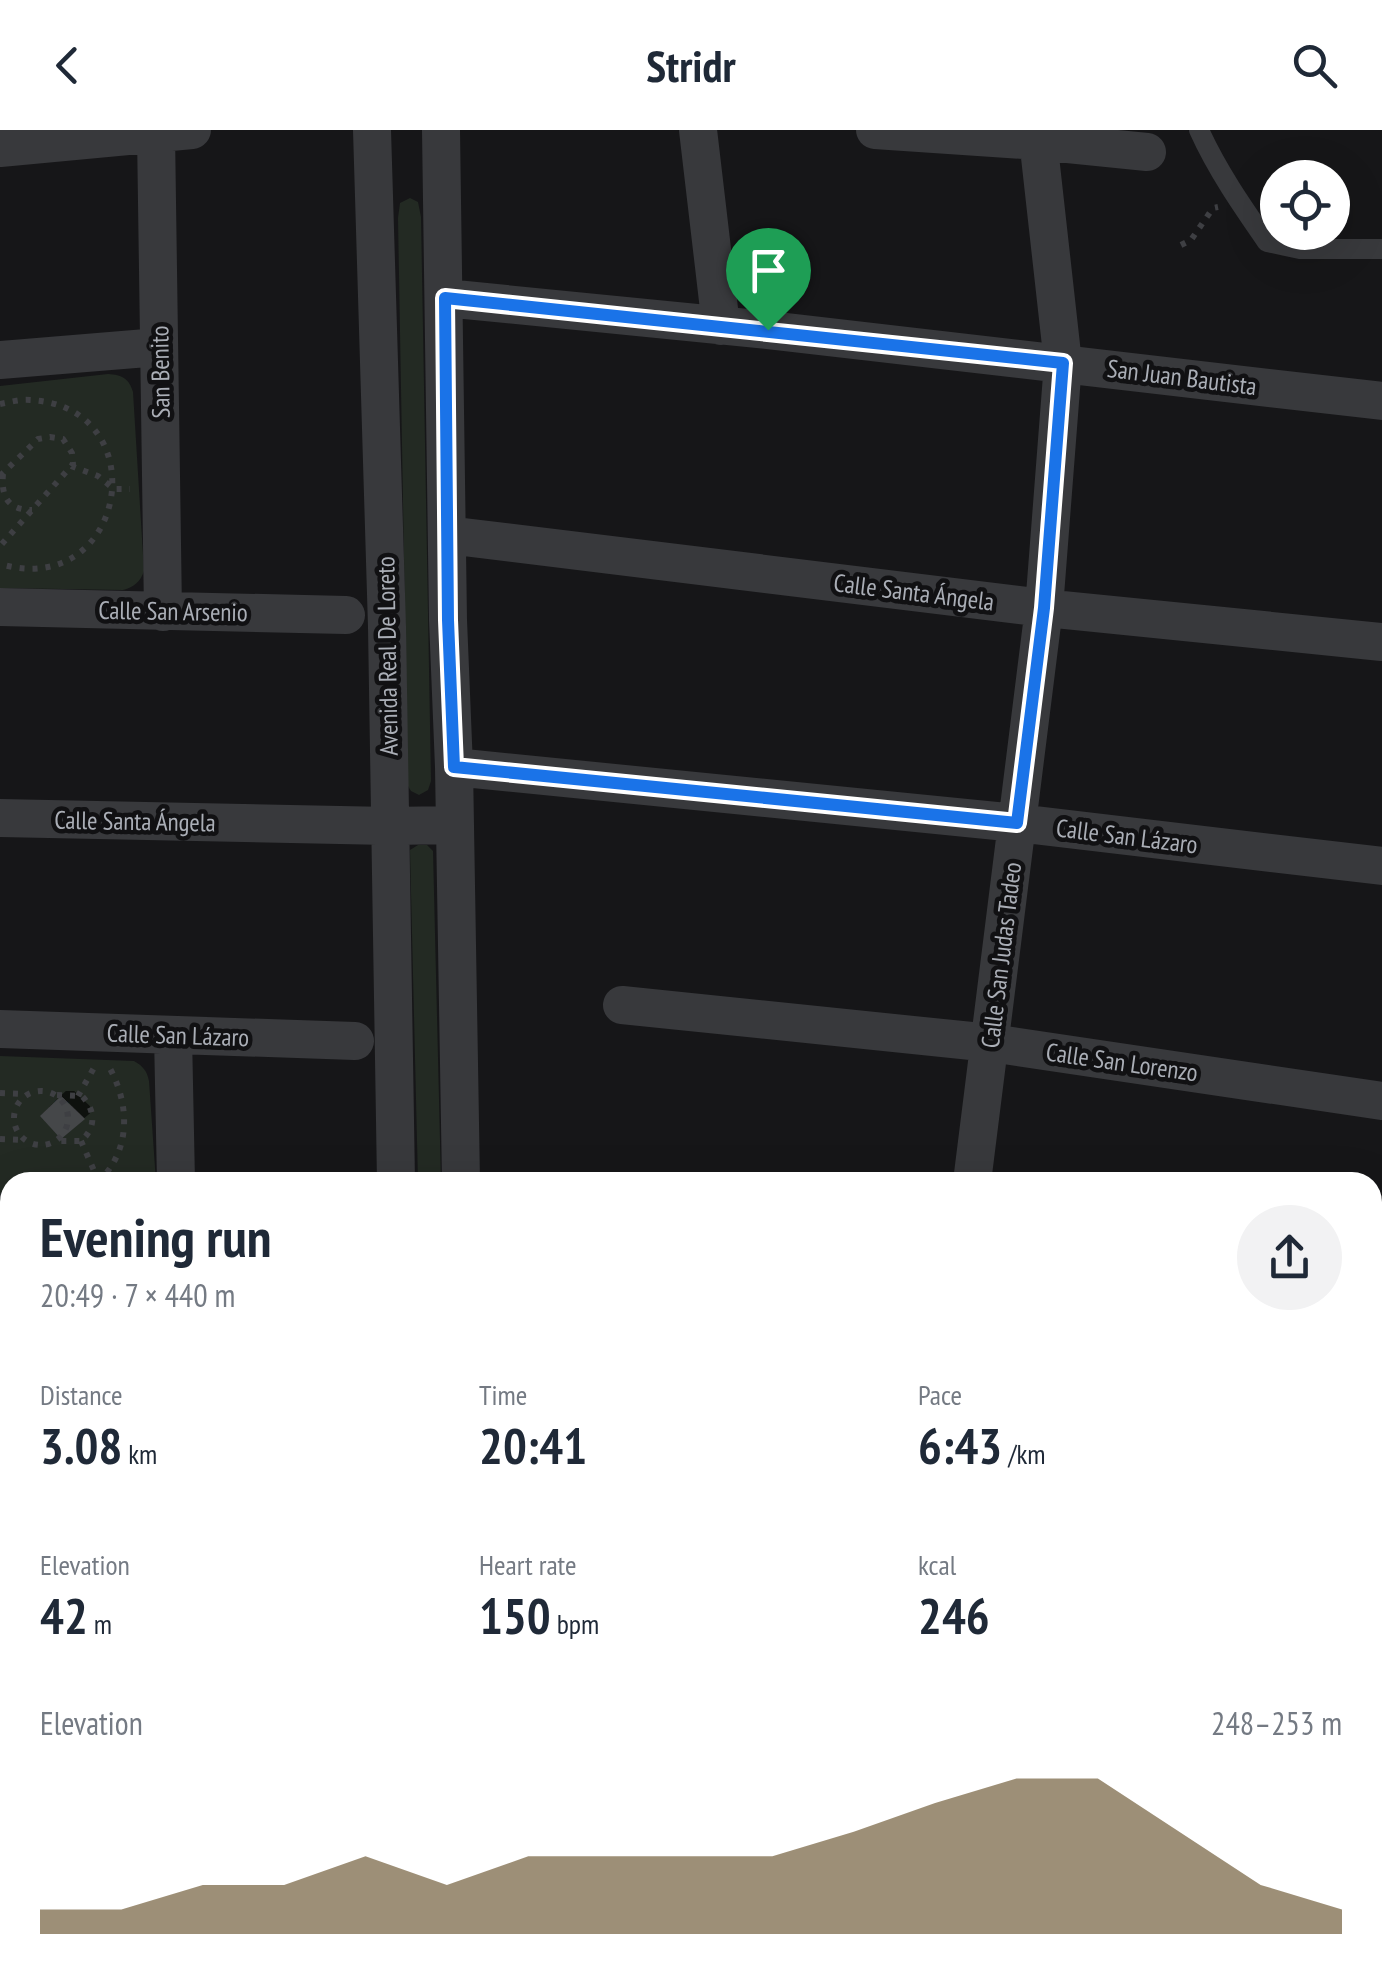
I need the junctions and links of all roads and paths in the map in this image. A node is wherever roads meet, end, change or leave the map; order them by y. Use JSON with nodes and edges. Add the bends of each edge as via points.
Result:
{"nodes":[{"id":1,"x":372,"y":130,"type":"edge"},
{"id":2,"x":441,"y":130,"type":"edge"},
{"id":3,"x":698,"y":130,"type":"edge"},
{"id":4,"x":874,"y":130,"type":"edge"},
{"id":5,"x":1200,"y":130,"type":"edge"},
{"id":6,"x":174,"y":132,"type":"edge"},
{"id":7,"x":1038,"y":135,"type":"edge"},
{"id":8,"x":0,"y":148,"type":"edge"},
{"id":9,"x":1147,"y":152,"type":"dead end"},
{"id":10,"x":1238,"y":200,"type":"junction"},
{"id":11,"x":1181,"y":245,"type":"dead end"},
{"id":12,"x":1382,"y":250,"type":"edge"},
{"id":13,"x":445,"y":298,"type":"junction"},
{"id":14,"x":721,"y":326,"type":"junction"},
{"id":15,"x":159,"y":347,"type":"junction"},
{"id":16,"x":0,"y":360,"type":"edge"},
{"id":17,"x":1063,"y":363,"type":"junction"},
{"id":18,"x":1382,"y":401,"type":"edge"},
{"id":19,"x":0,"y":404,"type":"edge"},
{"id":20,"x":71,"y":466,"type":"junction"},
{"id":21,"x":112,"y":468,"type":"junction"},
{"id":22,"x":98,"y":476,"type":"junction"},
{"id":23,"x":1,"y":480,"type":"edge"},
{"id":24,"x":114,"y":488,"type":"junction"},
{"id":25,"x":32,"y":510,"type":"junction"},
{"id":26,"x":446,"y":535,"type":"junction"},
{"id":27,"x":0,"y":546,"type":"edge"},
{"id":28,"x":0,"y":564,"type":"edge"},
{"id":29,"x":0,"y":607,"type":"edge"},
{"id":30,"x":1044,"y":608,"type":"junction"},
{"id":31,"x":163,"y":612,"type":"junction"},
{"id":32,"x":346,"y":615,"type":"dead end"},
{"id":33,"x":1382,"y":642,"type":"edge"},
{"id":34,"x":454,"y":767,"type":"junction"},
{"id":35,"x":0,"y":818,"type":"edge"},
{"id":36,"x":1017,"y":823,"type":"junction"},
{"id":37,"x":455,"y":825,"type":"junction"},
{"id":38,"x":390,"y":826,"type":"junction"},
{"id":39,"x":1382,"y":866,"type":"edge"},
{"id":40,"x":622,"y":1004,"type":"dead end"},
{"id":41,"x":0,"y":1029,"type":"edge"},
{"id":42,"x":173,"y":1036,"type":"junction"},
{"id":43,"x":355,"y":1041,"type":"dead end"},
{"id":44,"x":991,"y":1042,"type":"junction"},
{"id":45,"x":94,"y":1068,"type":"dead end"},
{"id":46,"x":0,"y":1094,"type":"edge"},
{"id":47,"x":26,"y":1094,"type":"junction"},
{"id":48,"x":56,"y":1095,"type":"junction"},
{"id":49,"x":1382,"y":1101,"type":"edge"},
{"id":50,"x":0,"y":1140,"type":"edge"},
{"id":51,"x":26,"y":1140,"type":"junction"},
{"id":52,"x":56,"y":1141,"type":"junction"},
{"id":53,"x":81,"y":1141,"type":"junction"},
{"id":54,"x":93,"y":1168,"type":"junction"},
{"id":55,"x":108,"y":1170,"type":"joint"},
{"id":56,"x":95,"y":1172,"type":"edge"},
{"id":57,"x":176,"y":1172,"type":"edge"},
{"id":58,"x":396,"y":1172,"type":"edge"},
{"id":59,"x":461,"y":1172,"type":"edge"},
{"id":60,"x":973,"y":1172,"type":"edge"}],
"edges":[{"from":1,"to":38,"type":"street","name":"Avenida Real De Loreto"},
{"from":2,"to":13,"type":"street"},
{"from":3,"to":14,"type":"street"},
{"from":4,"to":7,"type":"street"},
{"from":5,"to":10,"type":"lane"},
{"from":6,"to":8,"type":"street"},
{"from":6,"to":15,"type":"street","name":"San Benito"},
{"from":7,"to":9,"type":"street"},
{"from":7,"to":17,"type":"street","name":"Calle San Judas Tadeo"},
{"from":10,"to":11,"type":"path","via":[[1213,208],[1192,240]]},
{"from":10,"to":12,"type":"lane","via":[[1267,242]]},
{"from":13,"to":14,"type":"street","name":"San Juan Bautista"},
{"from":13,"to":26,"type":"street"},
{"from":14,"to":17,"type":"street","name":"San Juan Bautista"},
{"from":15,"to":16,"type":"street"},
{"from":15,"to":31,"type":"street","name":"San Benito"},
{"from":17,"to":18,"type":"street","name":"San Juan Bautista"},
{"from":17,"to":30,"type":"street","name":"Calle San Judas Tadeo"},
{"from":19,"to":21,"type":"path","via":[[54,403],[79,416],[99,436]]},
{"from":20,"to":22,"type":"path"},
{"from":20,"to":23,"type":"path","via":[[67,444],[50,437],[38,440]]},
{"from":20,"to":25,"type":"path"},
{"from":21,"to":22,"type":"path"},
{"from":21,"to":24,"type":"path"},
{"from":22,"to":24,"type":"path"},
{"from":23,"to":25,"type":"path","via":[[12,505]]},
{"from":24,"to":28,"type":"path","via":[[94,540],[72,558],[46,568]]},
{"from":25,"to":27,"type":"path"},
{"from":26,"to":30,"type":"street","name":"Calle Santa Ángela"},
{"from":26,"to":34,"type":"street"},
{"from":29,"to":31,"type":"street","name":"Calle San Arsenio"},
{"from":30,"to":33,"type":"street","name":"Calle Santa Ángela"},
{"from":30,"to":36,"type":"street","name":"Calle San Judas Tadeo"},
{"from":31,"to":32,"type":"street","name":"Calle San Arsenio"},
{"from":34,"to":36,"type":"street","name":"Calle San Lázaro"},
{"from":34,"to":37,"type":"street"},
{"from":35,"to":38,"type":"street","name":"Calle Santa Ángela"},
{"from":36,"to":39,"type":"street","name":"Calle San Lázaro"},
{"from":36,"to":44,"type":"street","name":"Calle San Judas Tadeo"},
{"from":37,"to":38,"type":"street","name":"Calle Santa Ángela"},
{"from":37,"to":59,"type":"street"},
{"from":38,"to":58,"type":"street","name":"Avenida Real De Loreto"},
{"from":40,"to":44,"type":"street","name":"Calle San Lorenzo"},
{"from":41,"to":42,"type":"street","name":"Calle San Lázaro"},
{"from":42,"to":43,"type":"street","name":"Calle San Lázaro"},
{"from":42,"to":57,"type":"street"},
{"from":44,"to":49,"type":"street","name":"Calle San Lorenzo"},
{"from":44,"to":60,"type":"street","name":"Calle San Judas Tadeo"},
{"from":45,"to":55,"type":"path","via":[[108,1065],[126,1118]]},
{"from":46,"to":47,"type":"path"},
{"from":47,"to":48,"type":"path"},
{"from":47,"to":51,"type":"path","via":[[14,1114]]},
{"from":48,"to":52,"type":"path","via":[[69,1116]]},
{"from":48,"to":53,"type":"path","via":[[82,1096],[90,1106],[93,1124]]},
{"from":50,"to":51,"type":"path"},
{"from":51,"to":52,"type":"path","via":[[40,1146]]},
{"from":52,"to":53,"type":"path"},
{"from":53,"to":54,"type":"path"},
{"from":54,"to":55,"type":"path"},
{"from":54,"to":56,"type":"path"}]}
